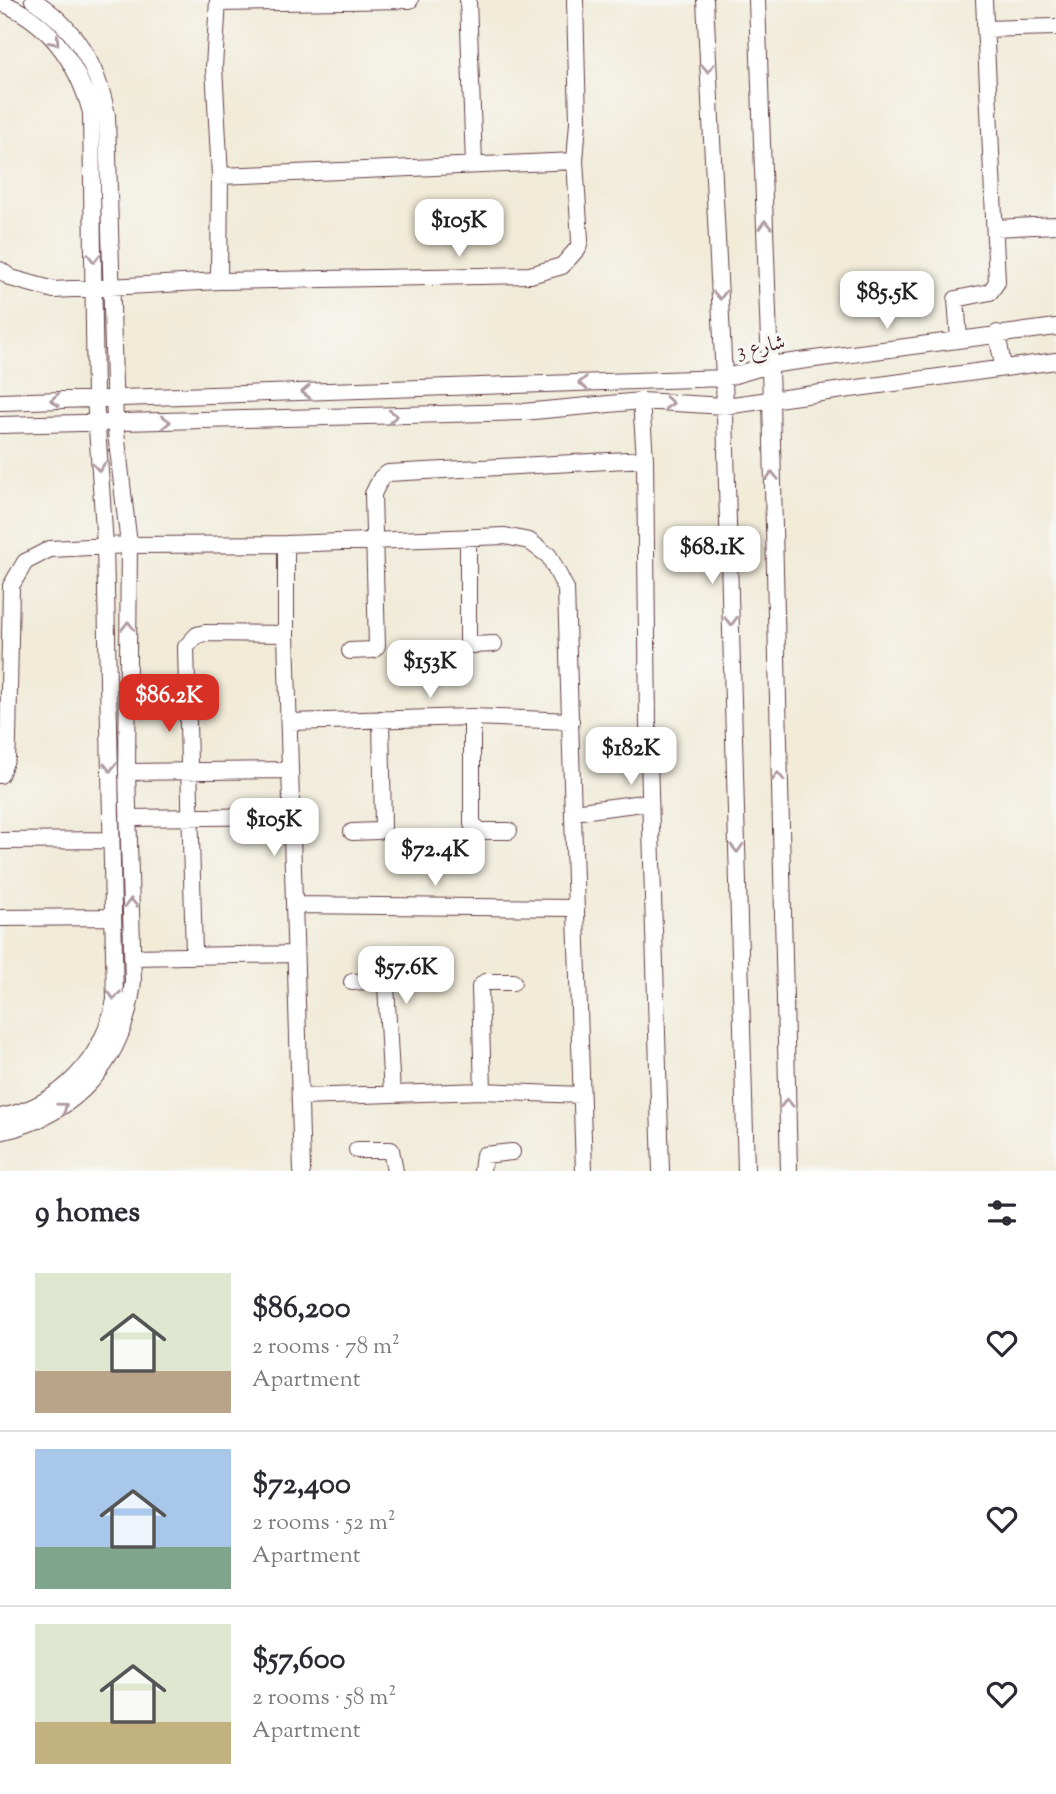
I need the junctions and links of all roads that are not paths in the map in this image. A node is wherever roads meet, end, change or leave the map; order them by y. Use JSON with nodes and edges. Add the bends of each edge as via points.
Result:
{"nodes":[{"id":1,"x":33,"y":0,"type":"edge"},
{"id":2,"x":410,"y":0,"type":"edge"},
{"id":3,"x":468,"y":0,"type":"edge"},
{"id":4,"x":575,"y":0,"type":"edge"},
{"id":5,"x":705,"y":0,"type":"edge"},
{"id":6,"x":757,"y":0,"type":"edge"},
{"id":7,"x":984,"y":0,"type":"edge"},
{"id":8,"x":0,"y":2,"type":"edge"},
{"id":9,"x":218,"y":2,"type":"edge"},
{"id":10,"x":1056,"y":27,"type":"edge"},
{"id":11,"x":985,"y":29,"type":"junction"},
{"id":12,"x":575,"y":161,"type":"junction"},
{"id":13,"x":474,"y":164,"type":"junction"},
{"id":14,"x":220,"y":176,"type":"junction"},
{"id":15,"x":1056,"y":225,"type":"edge"},
{"id":16,"x":995,"y":228,"type":"junction"},
{"id":17,"x":0,"y":270,"type":"edge"},
{"id":18,"x":219,"y":281,"type":"junction"},
{"id":19,"x":102,"y":288,"type":"junction"},
{"id":20,"x":1056,"y":327,"type":"edge"},
{"id":21,"x":997,"y":333,"type":"junction"},
{"id":22,"x":959,"y":339,"type":"junction"},
{"id":23,"x":1056,"y":361,"type":"edge"},
{"id":24,"x":769,"y":365,"type":"junction"},
{"id":25,"x":1003,"y":366,"type":"junction"},
{"id":26,"x":724,"y":378,"type":"junction"},
{"id":27,"x":95,"y":398,"type":"junction"},
{"id":28,"x":114,"y":398,"type":"junction"},
{"id":29,"x":771,"y":398,"type":"junction"},
{"id":30,"x":641,"y":401,"type":"junction"},
{"id":31,"x":0,"y":402,"type":"edge"},
{"id":32,"x":725,"y":407,"type":"junction"},
{"id":33,"x":96,"y":421,"type":"junction"},
{"id":34,"x":115,"y":423,"type":"junction"},
{"id":35,"x":0,"y":425,"type":"edge"},
{"id":36,"x":645,"y":460,"type":"junction"},
{"id":37,"x":468,"y":537,"type":"junction"},
{"id":38,"x":372,"y":541,"type":"junction"},
{"id":39,"x":286,"y":544,"type":"junction"},
{"id":40,"x":105,"y":545,"type":"junction"},
{"id":41,"x":129,"y":545,"type":"junction"},
{"id":42,"x":286,"y":634,"type":"junction"},
{"id":43,"x":4,"y":642,"type":"edge"},
{"id":44,"x":494,"y":644,"type":"dead end"},
{"id":45,"x":350,"y":651,"type":"dead end"},
{"id":46,"x":472,"y":717,"type":"junction"},
{"id":47,"x":381,"y":719,"type":"junction"},
{"id":48,"x":570,"y":721,"type":"junction"},
{"id":49,"x":289,"y":722,"type":"junction"},
{"id":50,"x":290,"y":770,"type":"junction"},
{"id":51,"x":127,"y":772,"type":"junction"},
{"id":52,"x":188,"y":772,"type":"junction"},
{"id":53,"x":0,"y":775,"type":"edge"},
{"id":54,"x":650,"y":802,"type":"junction"},
{"id":55,"x":573,"y":812,"type":"junction"},
{"id":56,"x":291,"y":816,"type":"junction"},
{"id":57,"x":190,"y":817,"type":"junction"},
{"id":58,"x":128,"y":818,"type":"junction"},
{"id":59,"x":509,"y":831,"type":"dead end"},
{"id":60,"x":352,"y":832,"type":"dead end"},
{"id":61,"x":111,"y":840,"type":"junction"},
{"id":62,"x":0,"y":841,"type":"edge"},
{"id":63,"x":294,"y":905,"type":"junction"},
{"id":64,"x":575,"y":908,"type":"junction"},
{"id":65,"x":113,"y":917,"type":"junction"},
{"id":66,"x":0,"y":918,"type":"edge"},
{"id":67,"x":295,"y":954,"type":"junction"},
{"id":68,"x":194,"y":955,"type":"junction"},
{"id":69,"x":132,"y":957,"type":"junction"},
{"id":70,"x":352,"y":982,"type":"dead end"},
{"id":71,"x":513,"y":982,"type":"dead end"},
{"id":72,"x":483,"y":1091,"type":"junction"},
{"id":73,"x":392,"y":1094,"type":"junction"},
{"id":74,"x":581,"y":1095,"type":"junction"},
{"id":75,"x":301,"y":1097,"type":"junction"},
{"id":76,"x":0,"y":1117,"type":"edge"},
{"id":77,"x":0,"y":1132,"type":"edge"},
{"id":78,"x":358,"y":1150,"type":"dead end"},
{"id":79,"x":512,"y":1152,"type":"dead end"},
{"id":80,"x":302,"y":1171,"type":"edge"},
{"id":81,"x":395,"y":1171,"type":"edge"},
{"id":82,"x":482,"y":1171,"type":"edge"},
{"id":83,"x":584,"y":1171,"type":"edge"},
{"id":84,"x":661,"y":1171,"type":"edge"},
{"id":85,"x":746,"y":1171,"type":"edge"},
{"id":86,"x":789,"y":1171,"type":"edge"}],
"edges":[{"from":1,"to":19,"type":"street","via":[[81,44],[102,90],[108,141]]},
{"from":2,"to":9,"type":"street"},
{"from":3,"to":13,"type":"street"},
{"from":4,"to":12,"type":"street"},
{"from":5,"to":26,"type":"street","one_way":true},
{"from":24,"to":6,"type":"street","one_way":true},
{"from":7,"to":11,"type":"street"},
{"from":8,"to":19,"type":"street","one_way":true,"via":[[37,23],[57,41],[84,86],[93,138]]},
{"from":9,"to":14,"type":"street","via":[[215,67]]},
{"from":10,"to":11,"type":"street"},
{"from":11,"to":16,"type":"street"},
{"from":12,"to":13,"type":"street"},
{"from":12,"to":18,"type":"street","via":[[581,229],[578,248],[562,266],[547,272]]},
{"from":13,"to":14,"type":"street"},
{"from":14,"to":18,"type":"street"},
{"from":15,"to":16,"type":"street"},
{"from":16,"to":22,"type":"street","via":[[997,282],[990,292],[956,299]]},
{"from":17,"to":19,"type":"street","via":[[38,287]]},
{"from":18,"to":19,"type":"street"},
{"from":19,"to":27,"type":"street"},
{"from":19,"to":28,"type":"street"},
{"from":20,"to":21,"type":"street","name":"شارع 3"},
{"from":21,"to":22,"type":"street","name":"شارع 3"},
{"from":21,"to":25,"type":"street"},
{"from":22,"to":24,"type":"street","name":"شارع 3"},
{"from":23,"to":25,"type":"street"},
{"from":24,"to":26,"type":"street","name":"شارع 3"},
{"from":24,"to":29,"type":"street"},
{"from":25,"to":29,"type":"street"},
{"from":26,"to":28,"type":"street","name":"شارع 3","one_way":true},
{"from":26,"to":32,"type":"street"},
{"from":27,"to":28,"type":"street","name":"شارع 3"},
{"from":27,"to":31,"type":"street","name":"شارع 3","one_way":true},
{"from":27,"to":33,"type":"street"},
{"from":28,"to":34,"type":"street"},
{"from":29,"to":32,"type":"street"},
{"from":86,"to":29,"type":"street","one_way":true},
{"from":30,"to":32,"type":"street","one_way":true},
{"from":34,"to":30,"type":"street","one_way":true,"via":[[523,412]]},
{"from":30,"to":36,"type":"street"},
{"from":32,"to":85,"type":"street","one_way":true},
{"from":33,"to":34,"type":"street"},
{"from":33,"to":35,"type":"street"},
{"from":33,"to":40,"type":"street","one_way":true},
{"from":34,"to":41,"type":"street"},
{"from":36,"to":38,"type":"street","via":[[397,470],[381,478],[373,494]]},
{"from":36,"to":54,"type":"street"},
{"from":37,"to":38,"type":"street"},
{"from":37,"to":44,"type":"street","via":[[468,641],[472,645]]},
{"from":37,"to":48,"type":"street","via":[[518,537],[540,548],[557,566],[566,589]]},
{"from":38,"to":39,"type":"street"},
{"from":38,"to":45,"type":"street","via":[[377,646]]},
{"from":39,"to":41,"type":"street"},
{"from":39,"to":42,"type":"street"},
{"from":40,"to":41,"type":"street"},
{"from":40,"to":43,"type":"street","via":[[50,549],[26,562],[11,586]]},
{"from":40,"to":61,"type":"street","one_way":true},
{"from":51,"to":41,"type":"street","one_way":true},
{"from":42,"to":49,"type":"street"},
{"from":42,"to":52,"type":"street","via":[[213,633],[191,640],[184,654]]},
{"from":43,"to":53,"type":"street","via":[[8,741]]},
{"from":46,"to":47,"type":"street"},
{"from":46,"to":48,"type":"street"},
{"from":46,"to":59,"type":"street","via":[[472,824],[481,831]]},
{"from":47,"to":49,"type":"street"},
{"from":47,"to":60,"type":"street","via":[[383,827]]},
{"from":48,"to":55,"type":"street"},
{"from":49,"to":50,"type":"street"},
{"from":50,"to":52,"type":"street"},
{"from":50,"to":56,"type":"street"},
{"from":51,"to":52,"type":"street"},
{"from":51,"to":58,"type":"street"},
{"from":52,"to":57,"type":"street"},
{"from":54,"to":55,"type":"street"},
{"from":54,"to":84,"type":"street"},
{"from":55,"to":64,"type":"street"},
{"from":56,"to":57,"type":"street"},
{"from":56,"to":63,"type":"street"},
{"from":57,"to":58,"type":"street"},
{"from":57,"to":68,"type":"street"},
{"from":69,"to":58,"type":"street","one_way":true},
{"from":61,"to":62,"type":"street"},
{"from":61,"to":65,"type":"street"},
{"from":63,"to":64,"type":"street"},
{"from":63,"to":67,"type":"street"},
{"from":64,"to":74,"type":"street"},
{"from":65,"to":66,"type":"street"},
{"from":65,"to":76,"type":"street","one_way":true,"via":[[115,1000],[103,1042],[91,1061],[60,1091],[25,1111]]},
{"from":67,"to":68,"type":"street"},
{"from":67,"to":75,"type":"street"},
{"from":68,"to":69,"type":"street"},
{"from":77,"to":69,"type":"street","one_way":true,"via":[[51,1116],[97,1074],[131,1007]]},
{"from":70,"to":73,"type":"street","via":[[380,980],[386,985]]},
{"from":71,"to":72,"type":"street","via":[[485,982],[480,988]]},
{"from":72,"to":73,"type":"street"},
{"from":72,"to":74,"type":"street"},
{"from":73,"to":75,"type":"street"},
{"from":74,"to":83,"type":"street"},
{"from":75,"to":80,"type":"street"},
{"from":78,"to":81,"type":"street","via":[[391,1150]]},
{"from":79,"to":82,"type":"street","via":[[485,1154]]}]}
